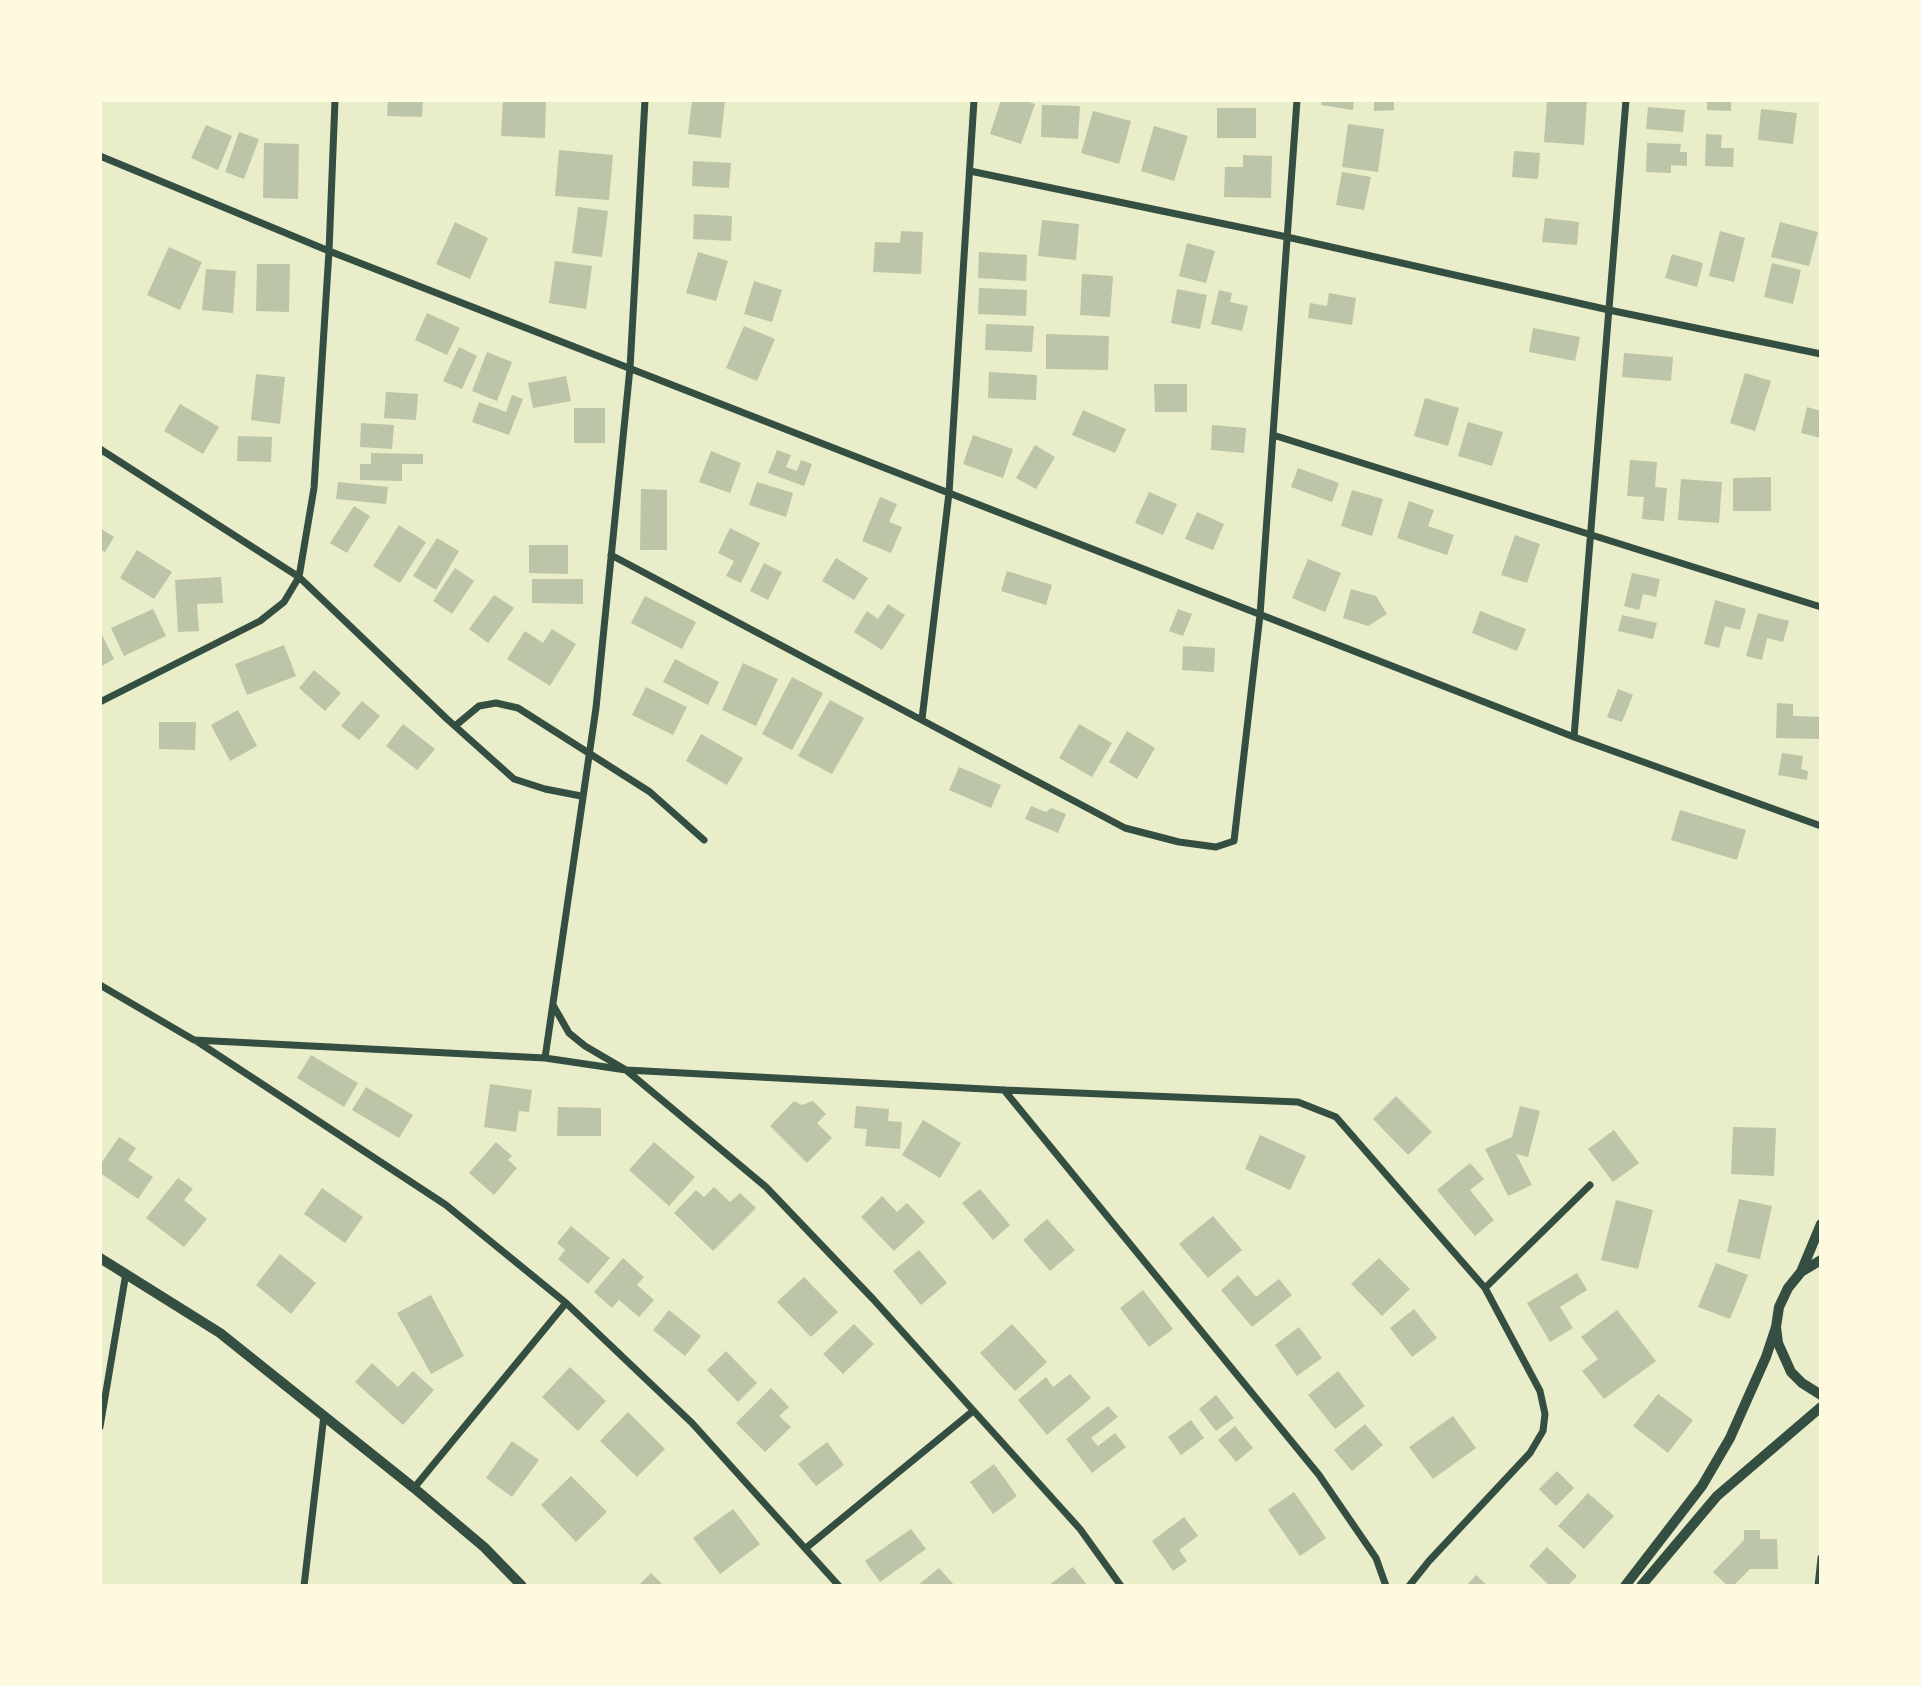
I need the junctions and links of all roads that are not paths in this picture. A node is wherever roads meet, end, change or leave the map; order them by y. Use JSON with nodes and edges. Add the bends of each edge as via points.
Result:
{"nodes":[{"id":1,"x":335,"y":100,"type":"edge"},
{"id":2,"x":645,"y":100,"type":"edge"},
{"id":3,"x":974,"y":100,"type":"edge"},
{"id":4,"x":1297,"y":100,"type":"edge"},
{"id":5,"x":1626,"y":100,"type":"edge"},
{"id":6,"x":100,"y":156,"type":"edge"},
{"id":7,"x":970,"y":171,"type":"junction"},
{"id":8,"x":1287,"y":237,"type":"junction"},
{"id":9,"x":330,"y":251,"type":"junction"},
{"id":10,"x":1609,"y":310,"type":"junction"},
{"id":11,"x":1821,"y":354,"type":"edge"},
{"id":12,"x":630,"y":368,"type":"junction"},
{"id":13,"x":1273,"y":435,"type":"junction"},
{"id":14,"x":100,"y":449,"type":"edge"},
{"id":15,"x":949,"y":493,"type":"junction"},
{"id":16,"x":1591,"y":537,"type":"junction"},
{"id":17,"x":611,"y":555,"type":"junction"},
{"id":18,"x":299,"y":577,"type":"junction"},
{"id":19,"x":1821,"y":607,"type":"edge"},
{"id":20,"x":1260,"y":615,"type":"junction"},
{"id":21,"x":100,"y":702,"type":"edge"},
{"id":22,"x":922,"y":719,"type":"junction"},
{"id":23,"x":455,"y":726,"type":"junction"},
{"id":24,"x":1574,"y":737,"type":"junction"},
{"id":25,"x":588,"y":753,"type":"junction"},
{"id":26,"x":581,"y":796,"type":"junction"},
{"id":27,"x":1821,"y":826,"type":"edge"},
{"id":28,"x":704,"y":840,"type":"dead end"},
{"id":29,"x":100,"y":985,"type":"edge"},
{"id":30,"x":553,"y":1005,"type":"junction"},
{"id":31,"x":194,"y":1040,"type":"junction"},
{"id":32,"x":545,"y":1058,"type":"junction"},
{"id":33,"x":626,"y":1070,"type":"junction"},
{"id":34,"x":1004,"y":1090,"type":"junction"},
{"id":35,"x":1590,"y":1185,"type":"dead end"},
{"id":36,"x":1821,"y":1224,"type":"edge"},
{"id":37,"x":100,"y":1258,"type":"edge"},
{"id":38,"x":1821,"y":1260,"type":"edge"},
{"id":39,"x":126,"y":1272,"type":"junction"},
{"id":40,"x":1801,"y":1272,"type":"junction"},
{"id":41,"x":1485,"y":1288,"type":"junction"},
{"id":42,"x":566,"y":1303,"type":"junction"},
{"id":43,"x":1776,"y":1327,"type":"junction"},
{"id":44,"x":1821,"y":1395,"type":"edge"},
{"id":45,"x":1821,"y":1407,"type":"edge"},
{"id":46,"x":973,"y":1411,"type":"junction"},
{"id":47,"x":324,"y":1415,"type":"junction"},
{"id":48,"x":100,"y":1427,"type":"edge"},
{"id":49,"x":414,"y":1488,"type":"junction"},
{"id":50,"x":806,"y":1548,"type":"junction"},
{"id":51,"x":1821,"y":1558,"type":"edge"},
{"id":52,"x":304,"y":1586,"type":"edge"},
{"id":53,"x":522,"y":1586,"type":"edge"},
{"id":54,"x":839,"y":1586,"type":"edge"},
{"id":55,"x":1121,"y":1586,"type":"edge"},
{"id":56,"x":1385,"y":1586,"type":"edge"},
{"id":57,"x":1409,"y":1586,"type":"edge"},
{"id":58,"x":1625,"y":1586,"type":"edge"},
{"id":59,"x":1641,"y":1586,"type":"edge"},
{"id":60,"x":1818,"y":1586,"type":"edge"}],
"edges":[{"from":1,"to":9,"type":"street"},
{"from":2,"to":12,"type":"street"},
{"from":3,"to":7,"type":"street"},
{"from":4,"to":8,"type":"street"},
{"from":5,"to":10,"type":"street"},
{"from":6,"to":9,"type":"street"},
{"from":7,"to":8,"type":"street"},
{"from":7,"to":15,"type":"street"},
{"from":8,"to":10,"type":"street"},
{"from":8,"to":13,"type":"street"},
{"from":9,"to":12,"type":"street"},
{"from":9,"to":18,"type":"street","via":[[314,488]]},
{"from":10,"to":11,"type":"street"},
{"from":10,"to":16,"type":"street"},
{"from":12,"to":15,"type":"street"},
{"from":12,"to":17,"type":"street"},
{"from":13,"to":16,"type":"street"},
{"from":13,"to":20,"type":"street"},
{"from":14,"to":18,"type":"street"},
{"from":15,"to":20,"type":"street"},
{"from":15,"to":22,"type":"street"},
{"from":16,"to":19,"type":"street"},
{"from":16,"to":24,"type":"street"},
{"from":17,"to":22,"type":"street"},
{"from":17,"to":25,"type":"street"},
{"from":18,"to":21,"type":"street","via":[[284,602],[260,621]]},
{"from":18,"to":23,"type":"street"},
{"from":20,"to":22,"type":"street","via":[[1234,841],[1216,847],[1125,828]]},
{"from":20,"to":24,"type":"street"},
{"from":23,"to":25,"type":"street","via":[[479,706],[496,703],[518,708]]},
{"from":23,"to":26,"type":"street","via":[[514,779]]},
{"from":24,"to":27,"type":"street"},
{"from":25,"to":26,"type":"street"},
{"from":25,"to":28,"type":"street","via":[[650,792]]},
{"from":26,"to":30,"type":"street"},
{"from":29,"to":31,"type":"street"},
{"from":30,"to":32,"type":"street"},
{"from":30,"to":33,"type":"street","via":[[569,1033]]},
{"from":31,"to":32,"type":"street"},
{"from":31,"to":42,"type":"street","via":[[446,1205]]},
{"from":32,"to":33,"type":"street"},
{"from":33,"to":34,"type":"street"},
{"from":33,"to":46,"type":"street","via":[[766,1187]]},
{"from":34,"to":41,"type":"street","via":[[1298,1102],[1336,1117]]},
{"from":34,"to":56,"type":"street","via":[[1318,1475],[1376,1558]]},
{"from":35,"to":41,"type":"street"},
{"from":36,"to":40,"type":"main road"},
{"from":37,"to":39,"type":"main road"},
{"from":38,"to":40,"type":"main road"},
{"from":39,"to":47,"type":"main road","via":[[220,1333]]},
{"from":39,"to":48,"type":"street"},
{"from":40,"to":43,"type":"main road","via":[[1779,1307]]},
{"from":41,"to":57,"type":"street","via":[[1540,1391],[1544,1431]]},
{"from":42,"to":49,"type":"street"},
{"from":42,"to":50,"type":"street","via":[[692,1423]]},
{"from":43,"to":44,"type":"main road","via":[[1791,1372]]},
{"from":43,"to":58,"type":"main road","via":[[1730,1438],[1702,1486]]},
{"from":45,"to":59,"type":"main road","via":[[1717,1496]]},
{"from":46,"to":50,"type":"street"},
{"from":46,"to":55,"type":"street","via":[[1080,1529]]},
{"from":47,"to":49,"type":"main road"},
{"from":47,"to":52,"type":"street"},
{"from":49,"to":53,"type":"main road"},
{"from":50,"to":54,"type":"street"},
{"from":51,"to":60,"type":"street"}]}
